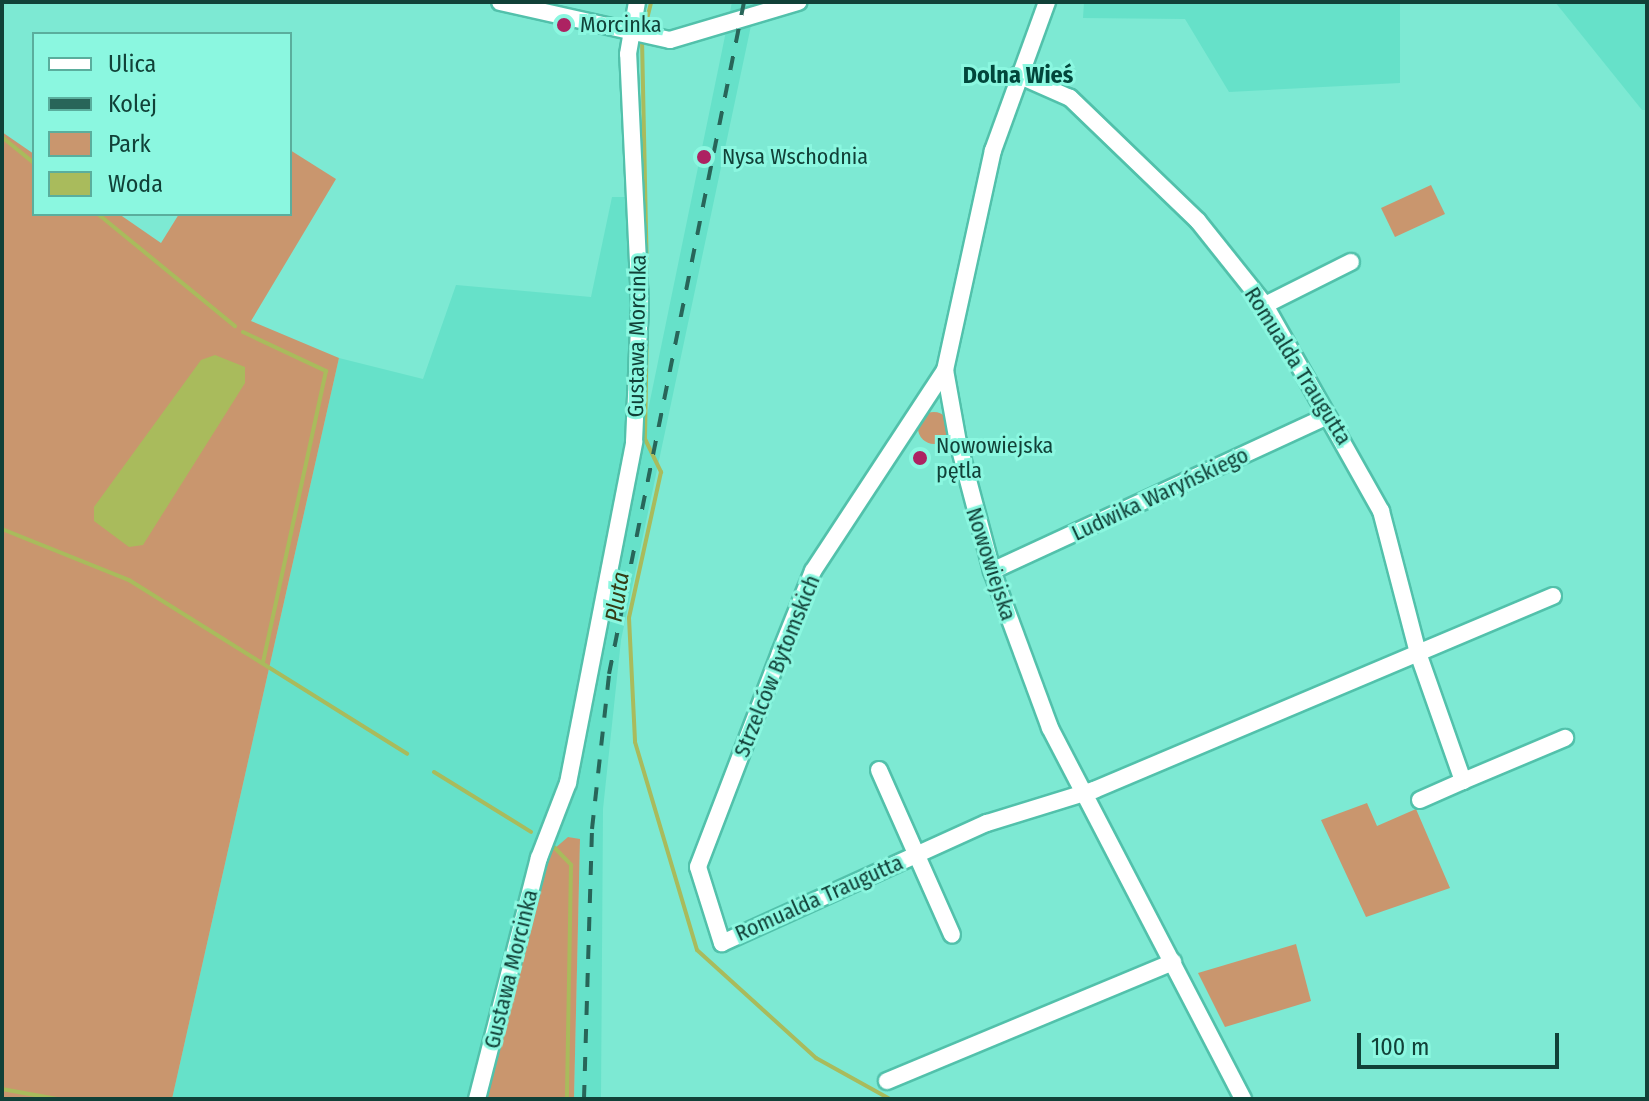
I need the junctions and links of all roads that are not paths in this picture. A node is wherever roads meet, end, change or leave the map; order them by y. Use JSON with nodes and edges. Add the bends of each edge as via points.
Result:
{"nodes":[{"id":1,"x":500,"y":2,"type":"edge"},
{"id":2,"x":637,"y":2,"type":"edge"},
{"id":3,"x":798,"y":2,"type":"edge"},
{"id":4,"x":1047,"y":2,"type":"edge"},
{"id":5,"x":639,"y":36,"type":"junction"},
{"id":6,"x":1018,"y":75,"type":"junction"},
{"id":7,"x":1351,"y":262,"type":"dead end"},
{"id":8,"x":1265,"y":305,"type":"junction"},
{"id":9,"x":945,"y":370,"type":"junction"},
{"id":10,"x":1327,"y":416,"type":"junction"},
{"id":11,"x":992,"y":571,"type":"junction"},
{"id":12,"x":1553,"y":596,"type":"dead end"},
{"id":13,"x":1418,"y":653,"type":"junction"},
{"id":14,"x":1565,"y":738,"type":"dead end"},
{"id":15,"x":879,"y":770,"type":"dead end"},
{"id":16,"x":1463,"y":781,"type":"junction"},
{"id":17,"x":1082,"y":792,"type":"junction"},
{"id":18,"x":1420,"y":800,"type":"dead end"},
{"id":19,"x":917,"y":854,"type":"junction"},
{"id":20,"x":952,"y":935,"type":"dead end"},
{"id":21,"x":722,"y":943,"type":"joint"},
{"id":22,"x":1173,"y":962,"type":"junction"},
{"id":23,"x":887,"y":1081,"type":"dead end"},
{"id":24,"x":477,"y":1099,"type":"edge"},
{"id":25,"x":1243,"y":1099,"type":"edge"}],
"edges":[{"from":1,"to":5,"type":"street"},
{"from":2,"to":5,"type":"street","name":"Gustawa Morcinka"},
{"from":3,"to":5,"type":"street","via":[[692,38]]},
{"from":4,"to":6,"type":"street","name":"Nowowiejska"},
{"from":5,"to":24,"type":"street","name":"Gustawa Morcinka","via":[[640,305],[634,442],[568,783],[539,858]]},
{"from":6,"to":8,"type":"street","name":"Romualda Traugutta","via":[[1070,98],[1198,221]]},
{"from":6,"to":9,"type":"street","name":"Nowowiejska","via":[[982,189]]},
{"from":7,"to":8,"type":"street"},
{"from":8,"to":10,"type":"street","name":"Romualda Traugutta"},
{"from":9,"to":11,"type":"street","name":"Nowowiejska","via":[[969,496]]},
{"from":9,"to":21,"type":"street","name":"Strzelców Bytomskich","via":[[813,571],[780,653],[698,867]]},
{"from":10,"to":11,"type":"street","name":"Ludwika Waryńskiego"},
{"from":10,"to":13,"type":"street","name":"Romualda Traugutta","via":[[1381,511]]},
{"from":11,"to":17,"type":"street","name":"Nowowiejska"},
{"from":12,"to":13,"type":"street","name":"Romualda Traugutta"},
{"from":13,"to":16,"type":"street","name":"Romualda Traugutta"},
{"from":13,"to":17,"type":"street","name":"Romualda Traugutta"},
{"from":14,"to":16,"type":"street"},
{"from":15,"to":19,"type":"street","name":"Romualda Traugutta"},
{"from":16,"to":18,"type":"street"},
{"from":17,"to":19,"type":"street","name":"Romualda Traugutta"},
{"from":17,"to":22,"type":"street","name":"Nowowiejska"},
{"from":19,"to":20,"type":"street","name":"Romualda Traugutta"},
{"from":19,"to":21,"type":"street","name":"Romualda Traugutta"},
{"from":22,"to":23,"type":"street"},
{"from":22,"to":25,"type":"street","name":"Nowowiejska"}]}
